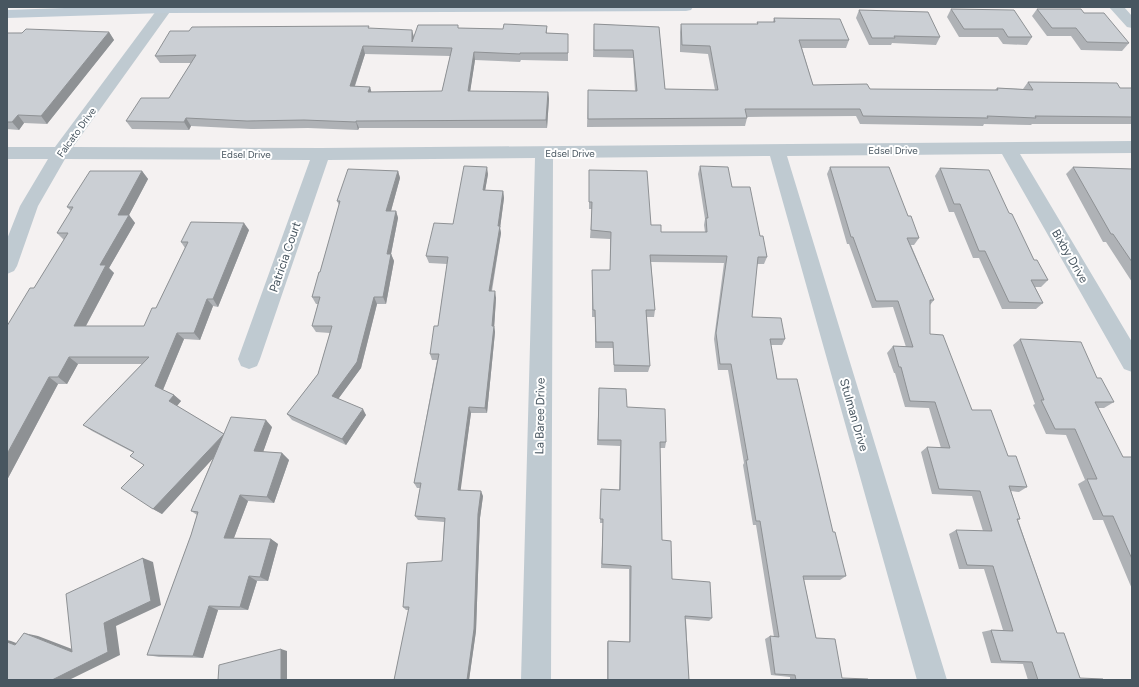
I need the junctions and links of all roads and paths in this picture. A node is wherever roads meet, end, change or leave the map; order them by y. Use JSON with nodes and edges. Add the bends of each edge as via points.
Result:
{"nodes":[{"id":1,"x":686,"y":7,"type":"edge"},
{"id":2,"x":1116,"y":7,"type":"edge"},
{"id":3,"x":165,"y":10,"type":"junction"},
{"id":4,"x":7,"y":14,"type":"edge"},
{"id":5,"x":1132,"y":24,"type":"edge"},
{"id":6,"x":1132,"y":147,"type":"edge"},
{"id":7,"x":1008,"y":149,"type":"junction"},
{"id":8,"x":777,"y":151,"type":"junction"},
{"id":9,"x":7,"y":153,"type":"edge"},
{"id":10,"x":60,"y":153,"type":"junction"},
{"id":11,"x":544,"y":153,"type":"junction"},
{"id":12,"x":321,"y":154,"type":"junction"},
{"id":13,"x":7,"y":266,"type":"edge"},
{"id":14,"x":249,"y":359,"type":"dead end"},
{"id":15,"x":1132,"y":362,"type":"edge"},
{"id":16,"x":536,"y":680,"type":"edge"},
{"id":17,"x":932,"y":680,"type":"edge"}],
"edges":[{"from":1,"to":3,"type":"street"},
{"from":2,"to":5,"type":"street"},
{"from":3,"to":4,"type":"street"},
{"from":3,"to":10,"type":"street","name":"Falcato Drive"},
{"from":6,"to":7,"type":"street","name":"Edsel Drive"},
{"from":7,"to":8,"type":"street","name":"Edsel Drive"},
{"from":7,"to":15,"type":"street","name":"Bixby Drive"},
{"from":8,"to":11,"type":"street","name":"Edsel Drive"},
{"from":8,"to":17,"type":"street","name":"Stulman Drive"},
{"from":9,"to":10,"type":"street","name":"Edsel Drive"},
{"from":10,"to":12,"type":"street","name":"Edsel Drive"},
{"from":10,"to":13,"type":"street","name":"Falcato Drive","via":[[29,206]]},
{"from":11,"to":12,"type":"street","name":"Edsel Drive"},
{"from":11,"to":16,"type":"street","name":"La Baree Drive"},
{"from":12,"to":14,"type":"street","name":"Patricia Court"}]}
